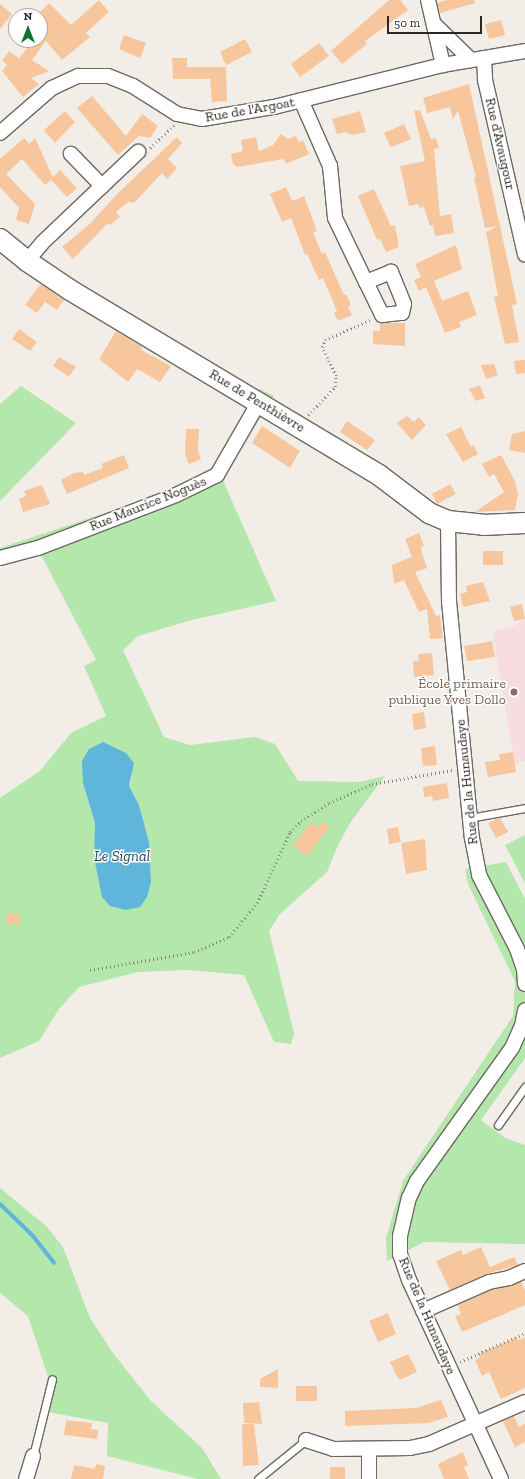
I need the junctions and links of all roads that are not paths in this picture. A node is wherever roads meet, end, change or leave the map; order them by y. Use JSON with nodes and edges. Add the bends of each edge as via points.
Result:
{"nodes":[{"id":1,"x":428,"y":0,"type":"edge"},
{"id":2,"x":434,"y":24,"type":"junction"},
{"id":3,"x":525,"y":51,"type":"edge"},
{"id":4,"x":477,"y":59,"type":"junction"},
{"id":5,"x":443,"y":65,"type":"junction"},
{"id":6,"x":301,"y":100,"type":"junction"},
{"id":7,"x":0,"y":133,"type":"edge"},
{"id":8,"x":138,"y":152,"type":"road end"},
{"id":9,"x":71,"y":154,"type":"dead end"},
{"id":10,"x":102,"y":186,"type":"junction"},
{"id":11,"x":0,"y":239,"type":"edge"},
{"id":12,"x":525,"y":254,"type":"edge"},
{"id":13,"x":27,"y":261,"type":"junction"},
{"id":14,"x":366,"y":282,"type":"junction"},
{"id":15,"x":259,"y":402,"type":"junction"},
{"id":16,"x":448,"y":521,"type":"junction"},
{"id":17,"x":525,"y":522,"type":"edge"},
{"id":18,"x":0,"y":558,"type":"edge"},
{"id":19,"x":525,"y":808,"type":"edge"},
{"id":20,"x":469,"y":818,"type":"junction"},
{"id":21,"x":525,"y":984,"type":"edge"},
{"id":22,"x":525,"y":1010,"type":"edge"},
{"id":23,"x":525,"y":1016,"type":"edge"},
{"id":24,"x":525,"y":1087,"type":"edge"},
{"id":25,"x":498,"y":1125,"type":"dead end"},
{"id":26,"x":525,"y":1270,"type":"edge"},
{"id":27,"x":422,"y":1311,"type":"junction"},
{"id":28,"x":52,"y":1379,"type":"dead end"},
{"id":29,"x":525,"y":1402,"type":"edge"},
{"id":30,"x":475,"y":1424,"type":"junction"},
{"id":31,"x":306,"y":1440,"type":"joint"},
{"id":32,"x":369,"y":1449,"type":"junction"},
{"id":33,"x":33,"y":1456,"type":"joint"},
{"id":34,"x":26,"y":1479,"type":"edge"},
{"id":35,"x":258,"y":1479,"type":"edge"},
{"id":36,"x":370,"y":1479,"type":"edge"},
{"id":37,"x":501,"y":1479,"type":"edge"}],
"edges":[{"from":1,"to":2,"type":"street"},
{"from":2,"to":4,"type":"street"},
{"from":2,"to":5,"type":"street"},
{"from":3,"to":4,"type":"street","name":"Rue de l'Argoat"},
{"from":4,"to":5,"type":"street","name":"Rue de l'Argoat"},
{"from":4,"to":12,"type":"street","name":"Rue d'Avaugour","via":[[486,80]]},
{"from":5,"to":6,"type":"street","name":"Rue de l'Argoat"},
{"from":6,"to":7,"type":"street","name":"Rue de l'Argoat","via":[[226,117],[202,119],[177,114],[133,86],[114,78],[78,76],[52,88]]},
{"from":6,"to":14,"type":"street","via":[[330,166],[335,218]]},
{"from":8,"to":10,"type":"street"},
{"from":9,"to":10,"type":"street"},
{"from":10,"to":13,"type":"street","via":[[42,243]]},
{"from":11,"to":13,"type":"street","name":"Rue de Penthièvre"},
{"from":13,"to":15,"type":"street","name":"Rue de Penthièvre"},
{"from":14,"to":14,"type":"street","via":[[382,315],[397,315],[404,309],[390,272]]},
{"from":15,"to":16,"type":"street","name":"Rue de Penthièvre","via":[[379,475],[429,513]]},
{"from":15,"to":18,"type":"street","name":"Rue Maurice Noguès","via":[[217,475],[176,495],[38,548]]},
{"from":16,"to":17,"type":"street","name":"Rue de Penthièvre","via":[[484,525]]},
{"from":16,"to":20,"type":"street","name":"Rue de la Hunaudaye","via":[[449,602]]},
{"from":19,"to":20,"type":"lane"},
{"from":20,"to":21,"type":"street","name":"Rue de la Hunaudaye","via":[[479,875],[517,949],[524,968]]},
{"from":22,"to":23,"type":"street","name":"Rue de la Hunaudaye"},
{"from":23,"to":27,"type":"street","name":"Rue de la Hunaudaye","via":[[512,1048],[417,1181],[409,1198],[400,1236],[400,1254]]},
{"from":24,"to":25,"type":"lane"},
{"from":26,"to":27,"type":"street","via":[[509,1278],[489,1282]]},
{"from":27,"to":30,"type":"street","name":"Rue de la Hunaudaye","via":[[455,1365]]},
{"from":28,"to":33,"type":"lane"},
{"from":29,"to":30,"type":"street"},
{"from":30,"to":32,"type":"street","via":[[429,1444],[410,1448]]},
{"from":30,"to":37,"type":"street","name":"Rue de la Hunaudaye"},
{"from":31,"to":32,"type":"street","via":[[333,1449]]},
{"from":31,"to":35,"type":"lane"},
{"from":32,"to":36,"type":"street"},
{"from":33,"to":34,"type":"street"}]}
